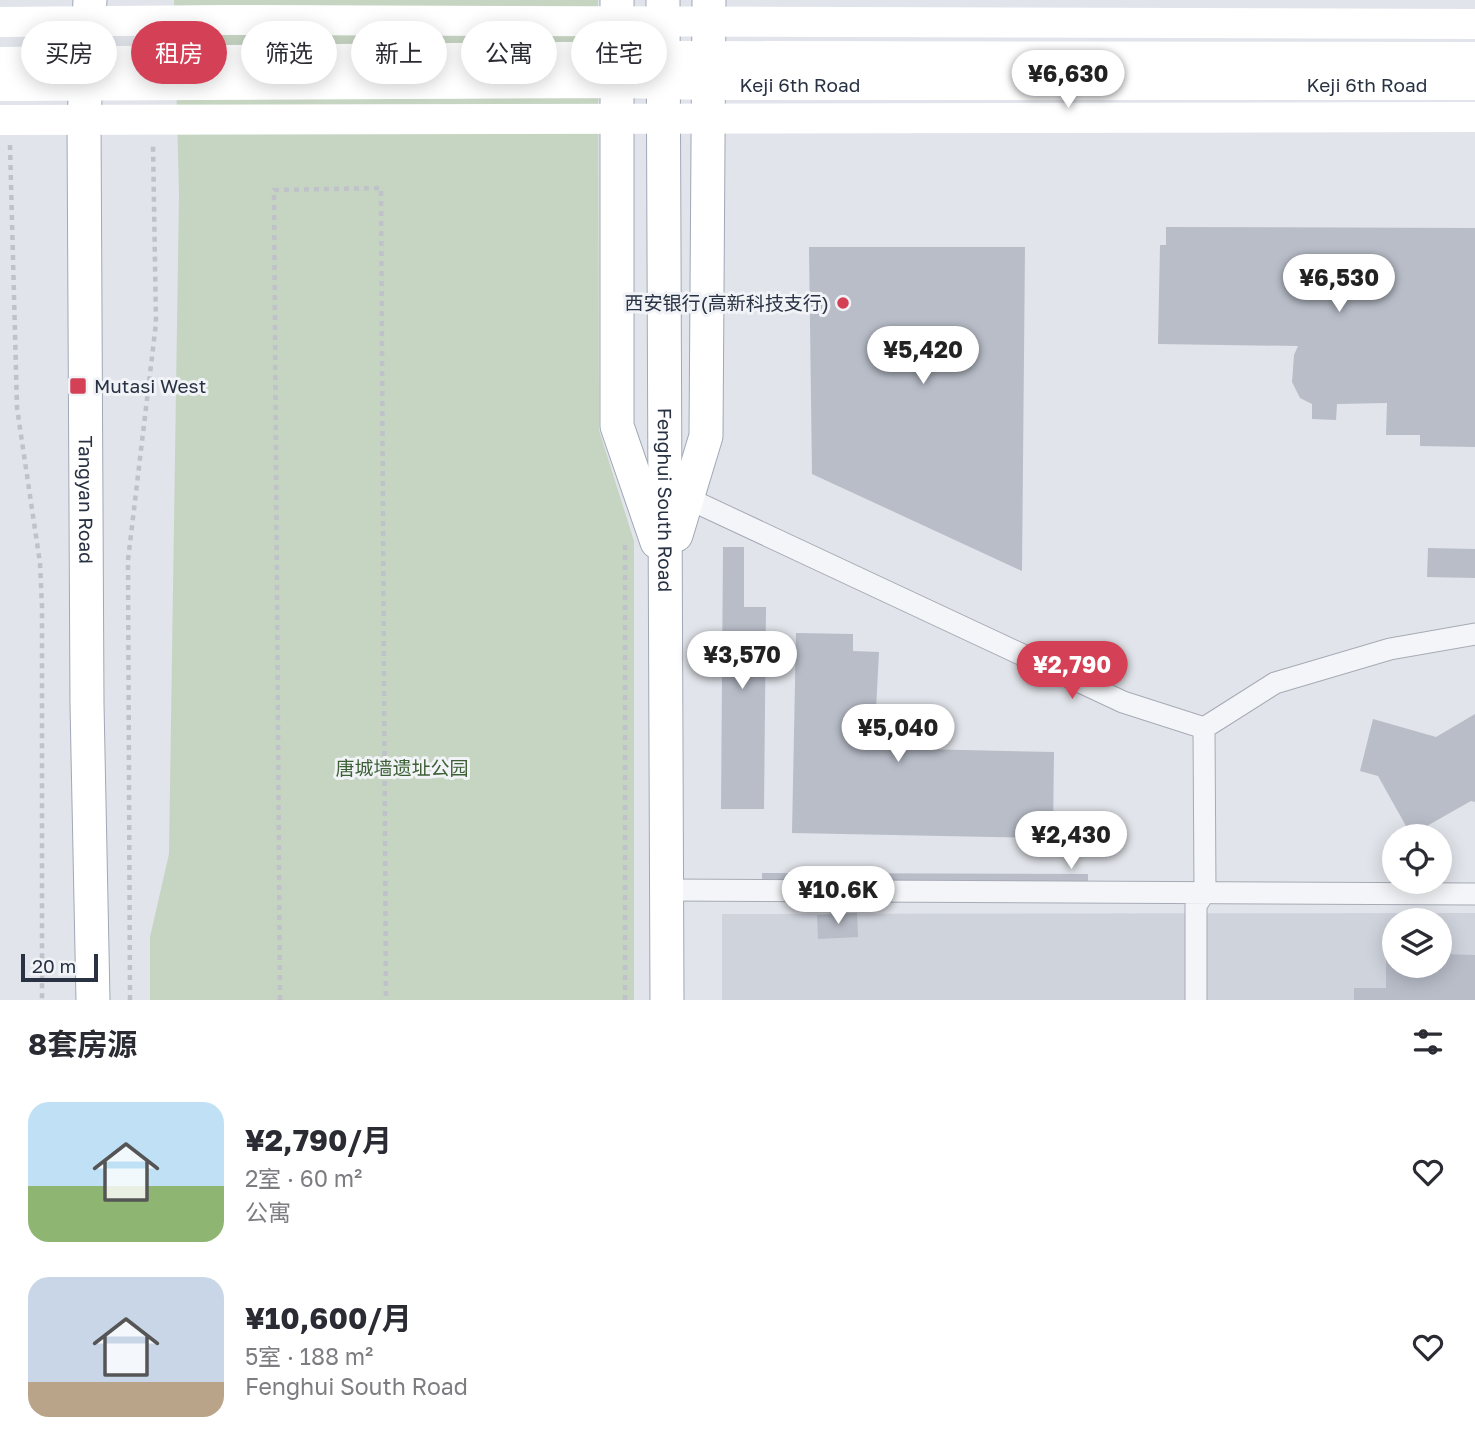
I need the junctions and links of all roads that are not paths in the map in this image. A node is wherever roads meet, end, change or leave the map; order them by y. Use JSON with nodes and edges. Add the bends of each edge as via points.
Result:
{"nodes":[{"id":1,"x":90,"y":10,"type":"edge"},
{"id":2,"x":617,"y":10,"type":"edge"},
{"id":3,"x":663,"y":11,"type":"edge"},
{"id":4,"x":709,"y":11,"type":"edge"},
{"id":5,"x":0,"y":22,"type":"edge"},
{"id":6,"x":1475,"y":24,"type":"edge"},
{"id":7,"x":1475,"y":57,"type":"edge"},
{"id":8,"x":0,"y":62,"type":"edge"},
{"id":9,"x":21,"y":65,"type":"edge"},
{"id":10,"x":571,"y":70,"type":"edge"},
{"id":11,"x":667,"y":70,"type":"edge"},
{"id":12,"x":709,"y":71,"type":"junction"},
{"id":13,"x":117,"y":74,"type":"edge"},
{"id":14,"x":21,"y":83,"type":"edge"},
{"id":15,"x":86,"y":84,"type":"edge"},
{"id":16,"x":617,"y":84,"type":"edge"},
{"id":17,"x":663,"y":84,"type":"edge"},
{"id":18,"x":1475,"y":85,"type":"edge"},
{"id":19,"x":0,"y":86,"type":"edge"},
{"id":20,"x":1475,"y":117,"type":"edge"},
{"id":21,"x":617,"y":118,"type":"junction"},
{"id":22,"x":663,"y":118,"type":"junction"},
{"id":23,"x":84,"y":119,"type":"junction"},
{"id":24,"x":709,"y":119,"type":"junction"},
{"id":25,"x":5,"y":120,"type":"edge"},
{"id":26,"x":687,"y":498,"type":"junction"},
{"id":27,"x":666,"y":568,"type":"junction"},
{"id":28,"x":1475,"y":634,"type":"edge"},
{"id":29,"x":1204,"y":728,"type":"junction"},
{"id":30,"x":667,"y":890,"type":"junction"},
{"id":31,"x":1205,"y":892,"type":"junction"},
{"id":32,"x":1475,"y":894,"type":"edge"},
{"id":33,"x":93,"y":1000,"type":"edge"},
{"id":34,"x":667,"y":1000,"type":"edge"},
{"id":35,"x":1196,"y":1000,"type":"edge"}],
"edges":[{"from":1,"to":2,"type":"main road","via":[[152,20]]},
{"from":1,"to":5,"type":"main road"},
{"from":2,"to":3,"type":"main road"},
{"from":3,"to":4,"type":"main road"},
{"from":4,"to":6,"type":"main road"},
{"from":4,"to":12,"type":"main road"},
{"from":7,"to":12,"type":"main road","name":"Keji 6th Road"},
{"from":8,"to":9,"type":"main road","name":"Keji 6th Road"},
{"from":10,"to":13,"type":"main road","name":"Keji 6th Road"},
{"from":11,"to":12,"type":"main road","name":"Keji 6th Road"},
{"from":12,"to":18,"type":"main road","name":"Keji 6th Road"},
{"from":12,"to":24,"type":"main road"},
{"from":14,"to":19,"type":"main road","name":"Keji 6th Road"},
{"from":15,"to":23,"type":"main road","name":"Tangyan Road"},
{"from":16,"to":21,"type":"main road"},
{"from":17,"to":22,"type":"main road","name":"Fenghui South Road"},
{"from":20,"to":24,"type":"main road"},
{"from":21,"to":22,"type":"main road"},
{"from":21,"to":23,"type":"main road"},
{"from":21,"to":27,"type":"main road","via":[[617,426]]},
{"from":22,"to":24,"type":"main road"},
{"from":22,"to":27,"type":"main road","name":"Fenghui South Road"},
{"from":23,"to":25,"type":"main road"},
{"from":23,"to":33,"type":"main road","name":"Tangyan Road","via":[[86,704]]},
{"from":24,"to":26,"type":"main road","via":[[706,436]]},
{"from":26,"to":27,"type":"main road"},
{"from":26,"to":29,"type":"street","via":[[1123,702]]},
{"from":27,"to":30,"type":"main road","name":"Fenghui South Road"},
{"from":28,"to":29,"type":"street","via":[[1390,649],[1275,683]]},
{"from":29,"to":31,"type":"street"},
{"from":30,"to":31,"type":"street"},
{"from":30,"to":34,"type":"main road","name":"Fenghui South Road"},
{"from":31,"to":32,"type":"street"},
{"from":31,"to":35,"type":"street","via":[[1196,905]]}]}
